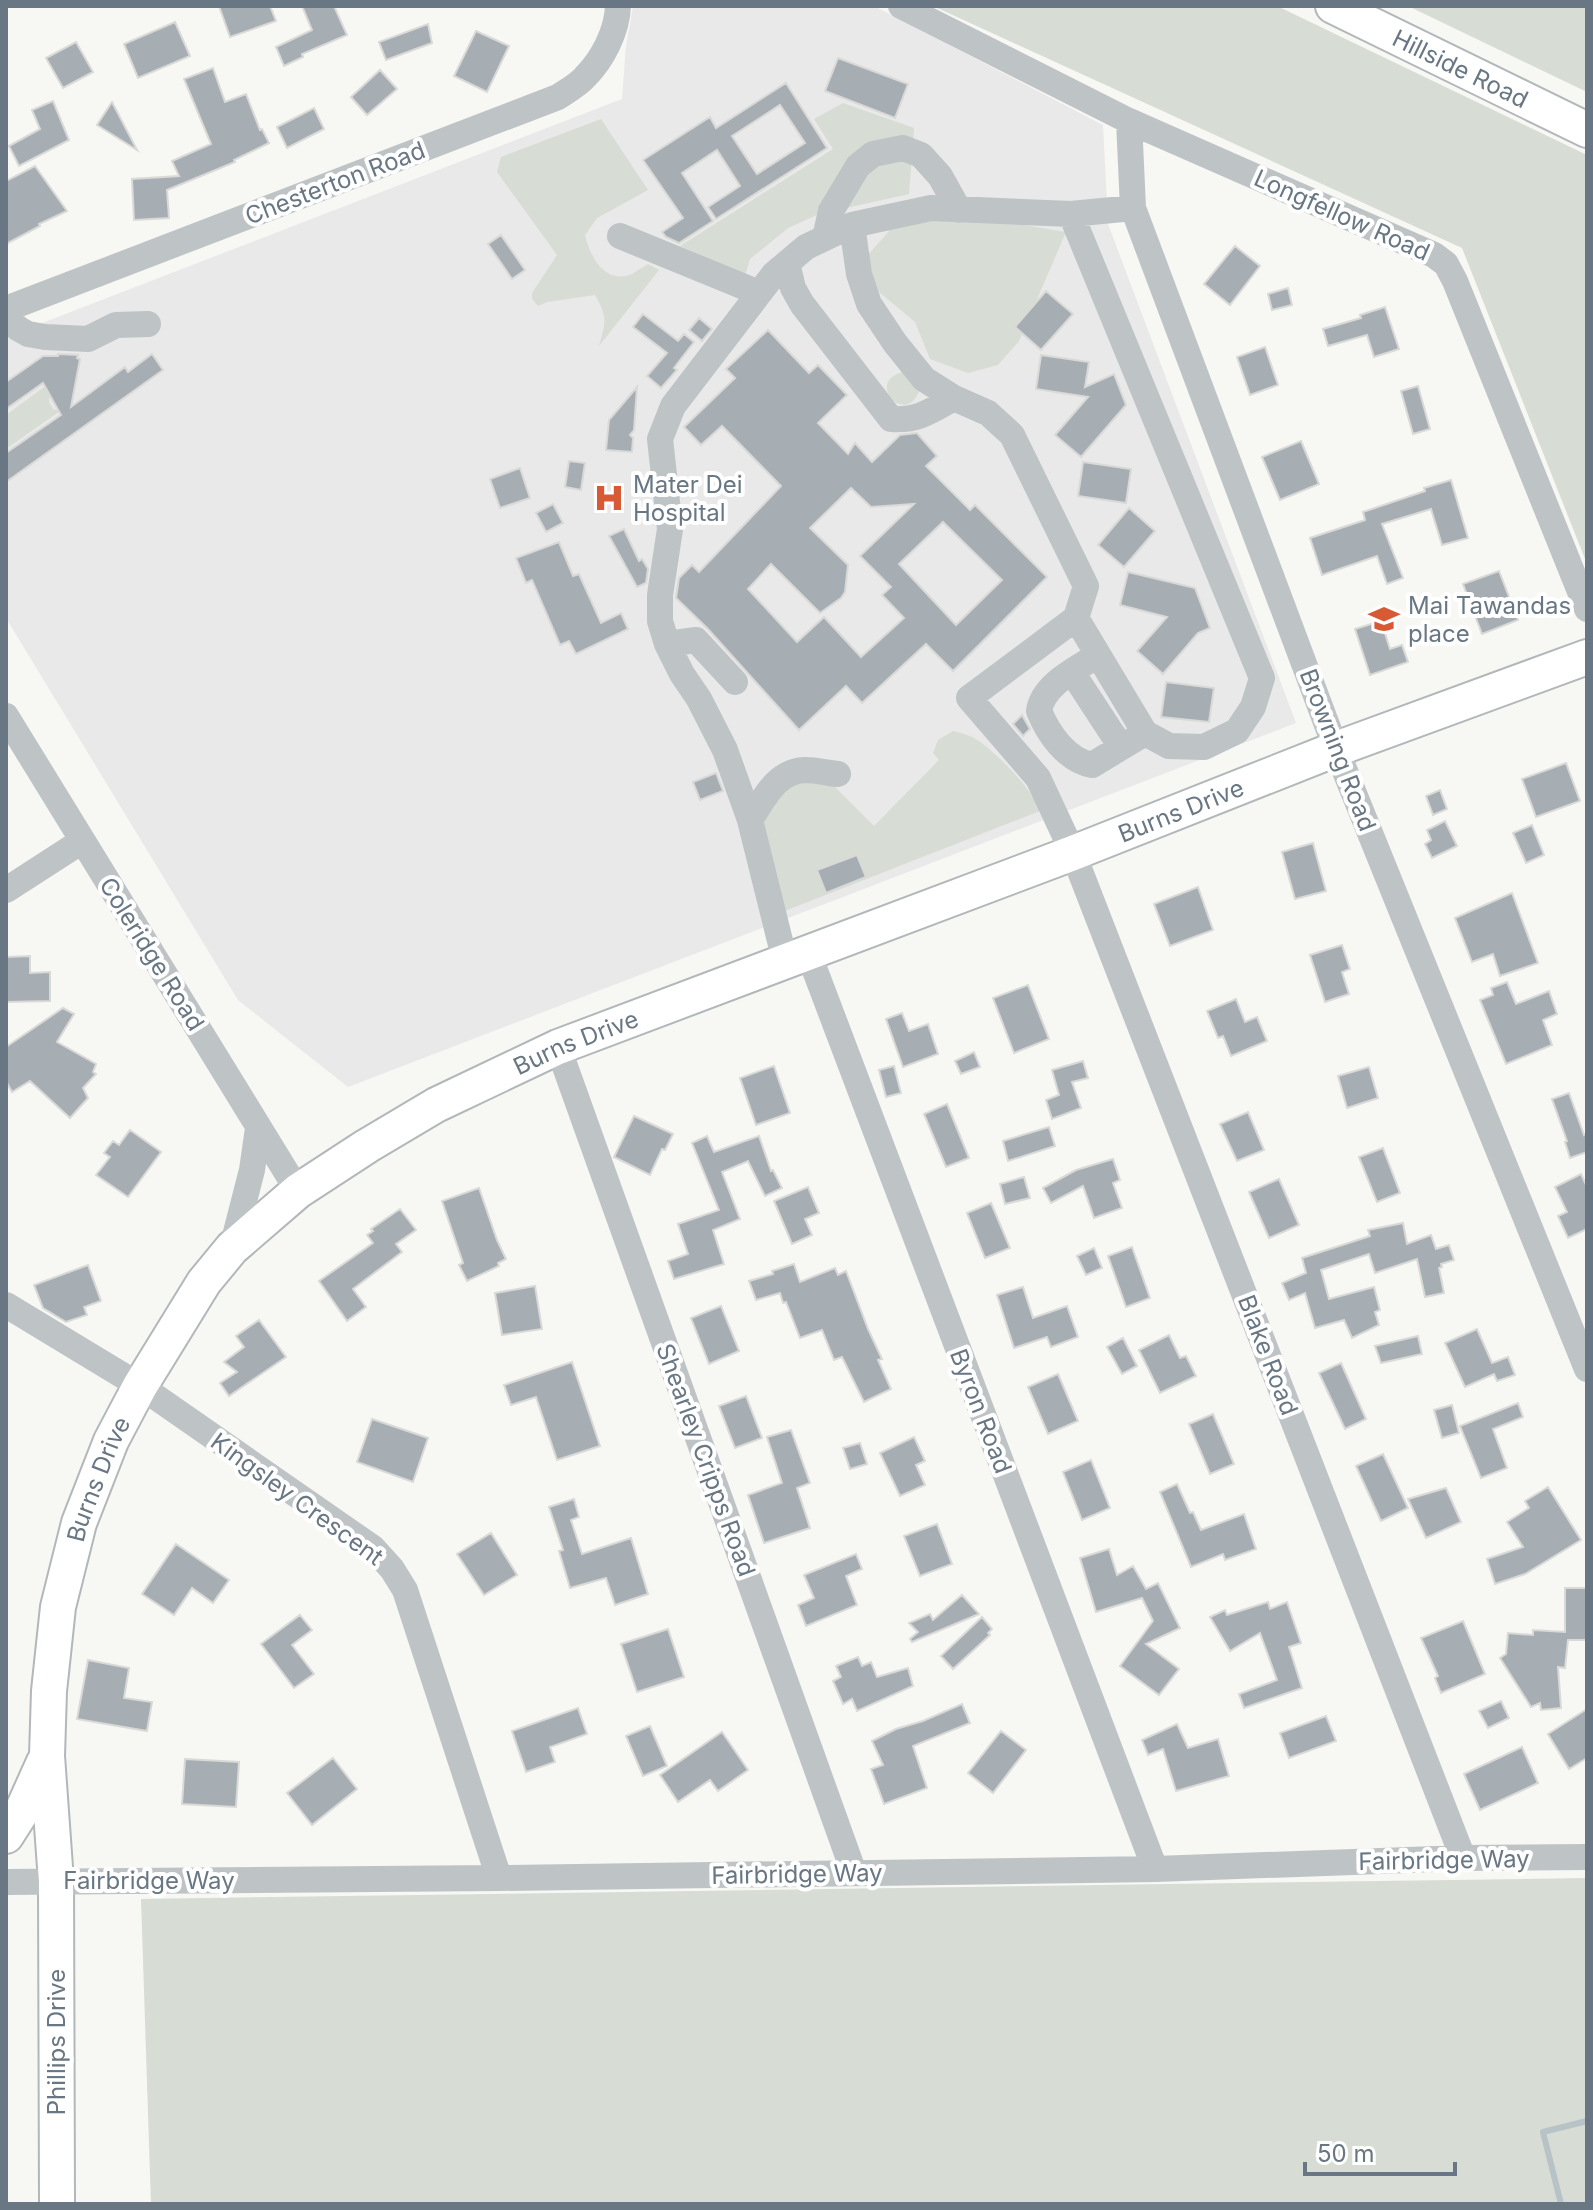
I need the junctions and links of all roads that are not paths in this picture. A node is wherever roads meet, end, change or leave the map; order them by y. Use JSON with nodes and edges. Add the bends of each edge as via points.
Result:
{"nodes":[{"id":1,"x":618,"y":6,"type":"edge"},
{"id":2,"x":901,"y":6,"type":"edge"},
{"id":3,"x":1333,"y":6,"type":"edge"},
{"id":4,"x":1129,"y":121,"type":"junction"},
{"id":5,"x":1587,"y":130,"type":"edge"},
{"id":6,"x":1133,"y":208,"type":"junction"},
{"id":7,"x":959,"y":210,"type":"junction"},
{"id":8,"x":1071,"y":214,"type":"junction"},
{"id":9,"x":852,"y":225,"type":"junction"},
{"id":10,"x":620,"y":236,"type":"dead end"},
{"id":11,"x":825,"y":238,"type":"junction"},
{"id":12,"x":787,"y":263,"type":"junction"},
{"id":13,"x":759,"y":293,"type":"junction"},
{"id":14,"x":6,"y":309,"type":"edge"},
{"id":15,"x":148,"y":324,"type":"dead end"},
{"id":16,"x":954,"y":398,"type":"junction"},
{"id":17,"x":1587,"y":609,"type":"edge"},
{"id":18,"x":1076,"y":618,"type":"junction"},
{"id":19,"x":667,"y":644,"type":"junction"},
{"id":20,"x":1098,"y":655,"type":"junction"},
{"id":21,"x":1587,"y":657,"type":"edge"},
{"id":22,"x":1072,"y":672,"type":"junction"},
{"id":23,"x":735,"y":682,"type":"dead end"},
{"id":24,"x":6,"y":716,"type":"edge"},
{"id":25,"x":1145,"y":733,"type":"junction"},
{"id":26,"x":1121,"y":747,"type":"junction"},
{"id":27,"x":1336,"y":749,"type":"junction"},
{"id":28,"x":838,"y":774,"type":"dead end"},
{"id":29,"x":750,"y":820,"type":"junction"},
{"id":30,"x":82,"y":841,"type":"junction"},
{"id":31,"x":1073,"y":853,"type":"junction"},
{"id":32,"x":6,"y":890,"type":"edge"},
{"id":33,"x":797,"y":957,"type":"junction"},
{"id":34,"x":558,"y":1047,"type":"junction"},
{"id":35,"x":258,"y":1128,"type":"junction"},
{"id":36,"x":298,"y":1191,"type":"junction"},
{"id":37,"x":232,"y":1248,"type":"junction"},
{"id":38,"x":6,"y":1305,"type":"edge"},
{"id":39,"x":1587,"y":1369,"type":"edge"},
{"id":40,"x":140,"y":1386,"type":"junction"},
{"id":41,"x":47,"y":1756,"type":"junction"},
{"id":42,"x":6,"y":1836,"type":"edge"},
{"id":43,"x":1587,"y":1857,"type":"edge"},
{"id":44,"x":1463,"y":1858,"type":"junction"},
{"id":45,"x":1155,"y":1869,"type":"junction"},
{"id":46,"x":854,"y":1873,"type":"junction"},
{"id":47,"x":499,"y":1878,"type":"junction"},
{"id":48,"x":56,"y":1881,"type":"junction"},
{"id":49,"x":6,"y":1882,"type":"edge"},
{"id":50,"x":57,"y":2204,"type":"edge"}],
"edges":[{"from":1,"to":14,"type":"street","name":"Chesterton Road","via":[[607,48],[585,78],[558,97]]},
{"from":2,"to":4,"type":"street","name":"Longfellow Road"},
{"from":3,"to":5,"type":"main road","name":"Hillside Road"},
{"from":4,"to":6,"type":"street","name":"Browning Road"},
{"from":4,"to":17,"type":"street","name":"Longfellow Road","via":[[1446,264]]},
{"from":6,"to":8,"type":"street","name":"Byron Road"},
{"from":6,"to":27,"type":"street","name":"Browning Road"},
{"from":7,"to":8,"type":"street","name":"Byron Road"},
{"from":7,"to":9,"type":"street","name":"Byron Road","via":[[931,208]]},
{"from":7,"to":11,"type":"street","via":[[921,155],[903,148],[873,154],[858,166],[831,211]]},
{"from":8,"to":25,"type":"street","via":[[1262,678],[1253,707],[1237,731],[1204,747],[1169,746]]},
{"from":9,"to":11,"type":"street","name":"Byron Road"},
{"from":9,"to":16,"type":"street","via":[[869,304],[924,379]]},
{"from":10,"to":13,"type":"street"},
{"from":11,"to":12,"type":"street","name":"Byron Road"},
{"from":12,"to":13,"type":"street","name":"Byron Road"},
{"from":12,"to":16,"type":"street","via":[[802,304],[891,419],[921,417]]},
{"from":13,"to":19,"type":"street","name":"Byron Road","via":[[673,406],[660,439],[670,529],[660,595]]},
{"from":14,"to":15,"type":"street","via":[[19,329],[45,337],[88,339],[116,325]]},
{"from":16,"to":18,"type":"street","via":[[988,413],[1012,435],[1086,586]]},
{"from":18,"to":20,"type":"street"},
{"from":18,"to":31,"type":"street","name":"Blake Road","via":[[969,698],[1038,778]]},
{"from":19,"to":23,"type":"street","via":[[696,640]]},
{"from":19,"to":29,"type":"street","name":"Byron Road","via":[[725,750]]},
{"from":20,"to":22,"type":"street"},
{"from":20,"to":25,"type":"street"},
{"from":21,"to":27,"type":"main road","name":"Burns Drive"},
{"from":22,"to":26,"type":"street"},
{"from":22,"to":26,"type":"street","via":[[1040,704],[1043,721],[1082,763],[1092,765]]},
{"from":24,"to":30,"type":"street","name":"Coleridge Road"},
{"from":25,"to":26,"type":"street"},
{"from":27,"to":31,"type":"main road","name":"Burns Drive"},
{"from":27,"to":39,"type":"street","name":"Browning Road"},
{"from":28,"to":29,"type":"street","via":[[805,770],[785,775]]},
{"from":29,"to":33,"type":"street","name":"Byron Road"},
{"from":30,"to":32,"type":"street"},
{"from":30,"to":35,"type":"street","name":"Coleridge Road"},
{"from":31,"to":33,"type":"main road","name":"Burns Drive"},
{"from":31,"to":44,"type":"street","name":"Blake Road"},
{"from":33,"to":34,"type":"main road","name":"Burns Drive"},
{"from":33,"to":45,"type":"street","name":"Byron Road"},
{"from":34,"to":36,"type":"main road","name":"Burns Drive","via":[[436,1105]]},
{"from":34,"to":46,"type":"street","name":"Shearley Cripps Road"},
{"from":35,"to":36,"type":"street","name":"Coleridge Road"},
{"from":35,"to":37,"type":"street"},
{"from":36,"to":37,"type":"main road","name":"Burns Drive"},
{"from":37,"to":40,"type":"main road","name":"Burns Drive","via":[[204,1282]]},
{"from":38,"to":40,"type":"street","name":"Kingsley Crescent"},
{"from":40,"to":41,"type":"main road","name":"Burns Drive","via":[[111,1441],[79,1523],[58,1607]]},
{"from":40,"to":47,"type":"street","name":"Kingsley Crescent","via":[[373,1548],[392,1569],[405,1590]]},
{"from":41,"to":42,"type":"main road"},
{"from":41,"to":48,"type":"main road","name":"Burns Drive"},
{"from":43,"to":44,"type":"street","name":"Fairbridge Way"},
{"from":44,"to":45,"type":"street","name":"Fairbridge Way"},
{"from":45,"to":46,"type":"street","name":"Fairbridge Way"},
{"from":46,"to":47,"type":"street","name":"Fairbridge Way"},
{"from":47,"to":48,"type":"street","name":"Fairbridge Way"},
{"from":48,"to":49,"type":"street","name":"Fairbridge Way"},
{"from":48,"to":50,"type":"main road","name":"Phillips Drive"}]}
